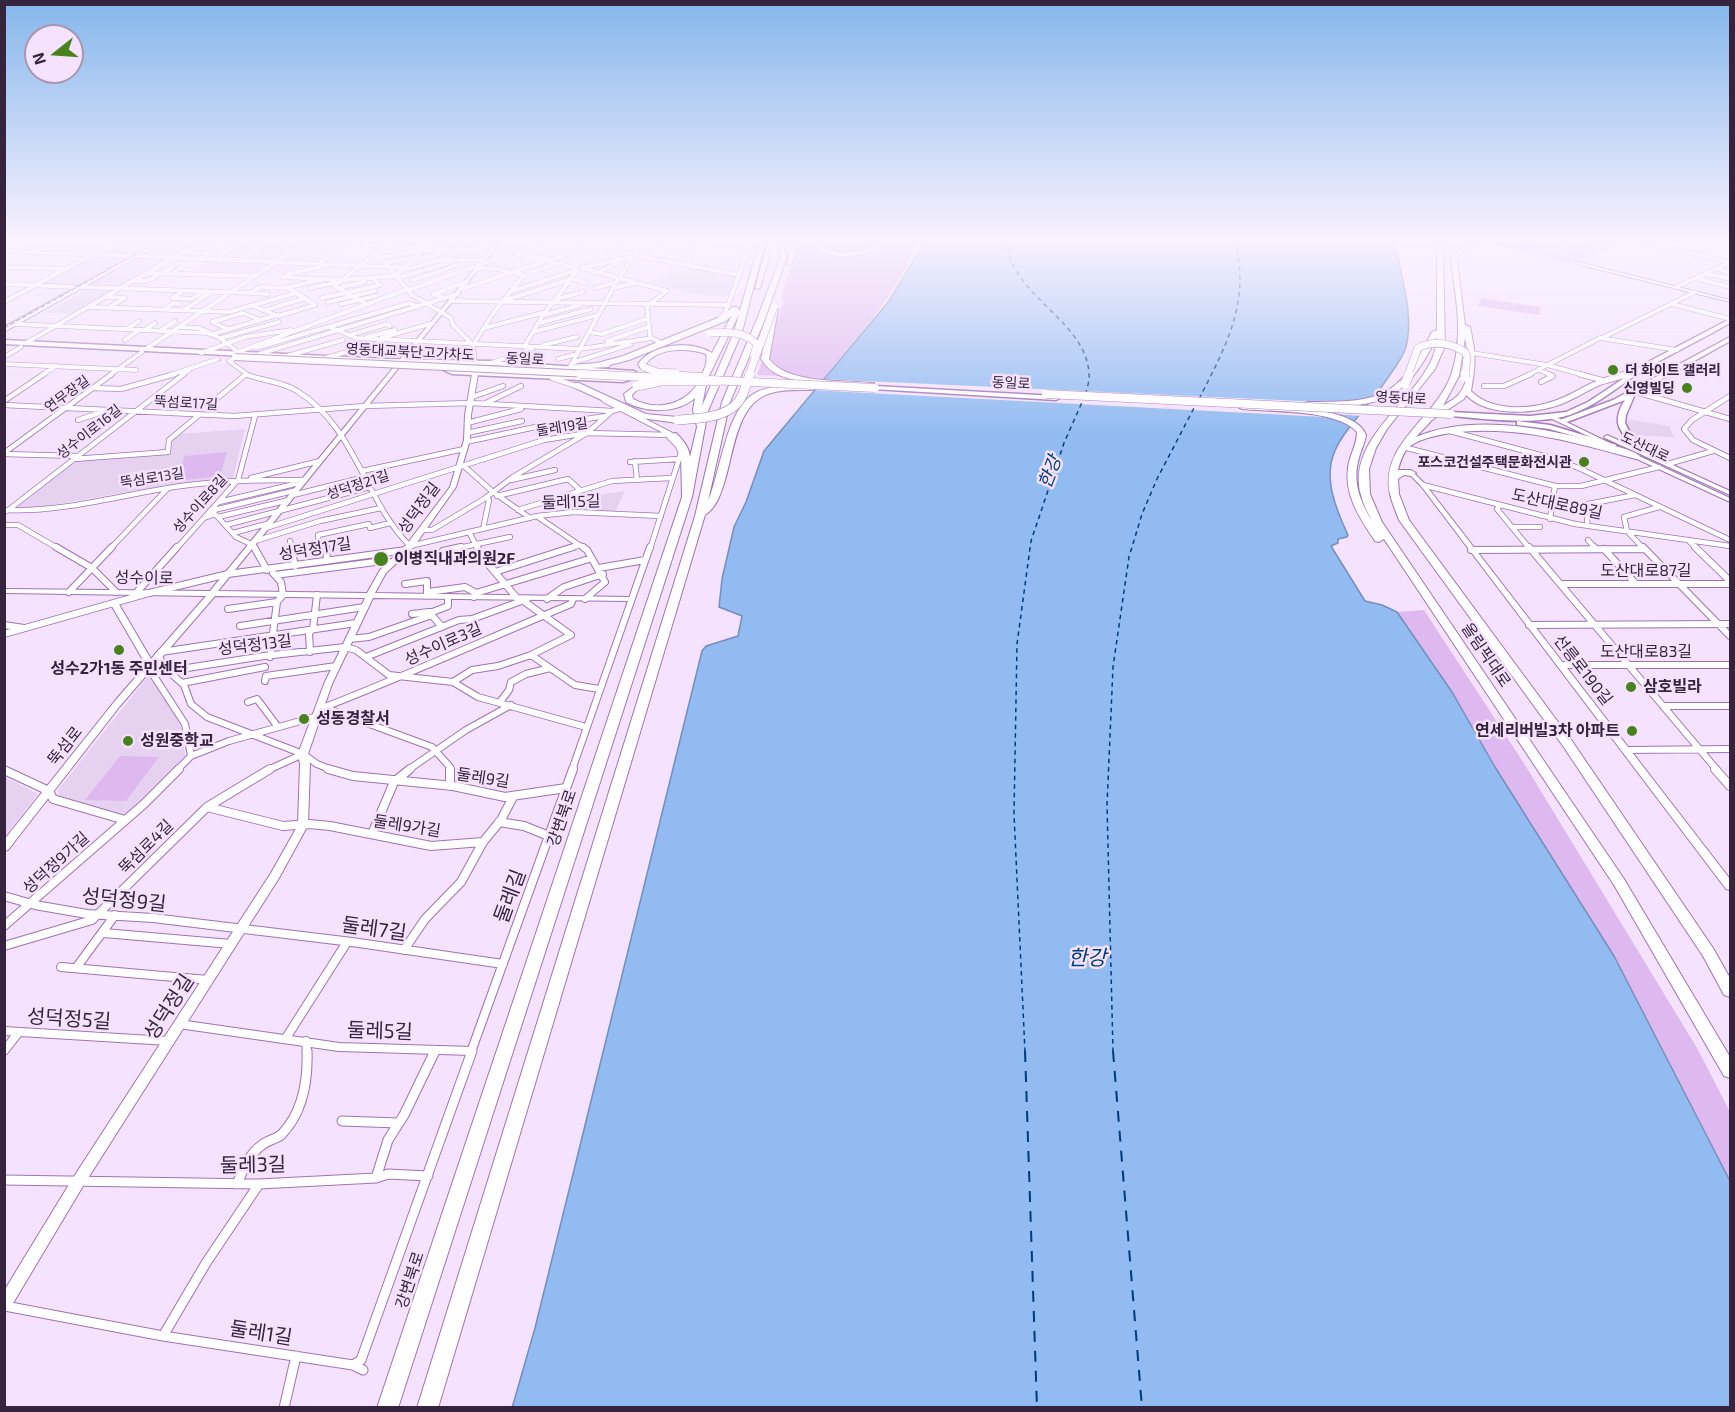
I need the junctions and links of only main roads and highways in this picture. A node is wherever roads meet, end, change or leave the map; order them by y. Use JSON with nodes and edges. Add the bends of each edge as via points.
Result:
{"nodes":[{"id":1,"x":39,"y":305,"type":"edge"},
{"id":2,"x":50,"y":305,"type":"edge"},
{"id":3,"x":448,"y":305,"type":"edge"},
{"id":4,"x":737,"y":305,"type":"edge"},
{"id":5,"x":738,"y":305,"type":"edge"},
{"id":6,"x":745,"y":305,"type":"edge"},
{"id":7,"x":752,"y":305,"type":"edge"},
{"id":8,"x":759,"y":305,"type":"edge"},
{"id":9,"x":767,"y":305,"type":"edge"},
{"id":10,"x":1440,"y":305,"type":"edge"},
{"id":11,"x":1459,"y":305,"type":"edge"},
{"id":12,"x":774,"y":307,"type":"joint"},
{"id":13,"x":1460,"y":309,"type":"junction"},
{"id":14,"x":1731,"y":320,"type":"edge"},
{"id":15,"x":5,"y":324,"type":"edge"},
{"id":16,"x":1440,"y":324,"type":"junction"},
{"id":17,"x":4,"y":330,"type":"edge"},
{"id":18,"x":738,"y":332,"type":"junction"},
{"id":19,"x":752,"y":336,"type":"junction"},
{"id":20,"x":1731,"y":339,"type":"edge"},
{"id":21,"x":4,"y":344,"type":"edge"},
{"id":22,"x":198,"y":354,"type":"junction"},
{"id":23,"x":236,"y":356,"type":"junction"},
{"id":24,"x":403,"y":360,"type":"junction"},
{"id":25,"x":571,"y":365,"type":"junction"},
{"id":26,"x":599,"y":365,"type":"junction"},
{"id":27,"x":710,"y":365,"type":"junction"},
{"id":28,"x":481,"y":367,"type":"junction"},
{"id":29,"x":397,"y":368,"type":"junction"},
{"id":30,"x":1644,"y":368,"type":"junction"},
{"id":31,"x":616,"y":375,"type":"junction"},
{"id":32,"x":718,"y":379,"type":"junction"},
{"id":33,"x":1405,"y":384,"type":"junction"},
{"id":34,"x":576,"y":386,"type":"road end"},
{"id":35,"x":700,"y":386,"type":"junction"},
{"id":36,"x":731,"y":387,"type":"junction"},
{"id":37,"x":875,"y":387,"type":"junction"},
{"id":38,"x":1467,"y":387,"type":"junction"},
{"id":39,"x":1635,"y":392,"type":"junction"},
{"id":40,"x":1046,"y":395,"type":"junction"},
{"id":41,"x":1456,"y":401,"type":"junction"},
{"id":42,"x":1259,"y":404,"type":"junction"},
{"id":43,"x":1587,"y":404,"type":"junction"},
{"id":44,"x":1242,"y":407,"type":"junction"},
{"id":45,"x":1451,"y":416,"type":"junction"},
{"id":46,"x":1431,"y":417,"type":"junction"},
{"id":47,"x":1527,"y":417,"type":"junction"},
{"id":48,"x":1559,"y":418,"type":"junction"},
{"id":49,"x":1493,"y":420,"type":"junction"},
{"id":50,"x":700,"y":432,"type":"junction"},
{"id":51,"x":671,"y":436,"type":"road end"},
{"id":52,"x":1612,"y":445,"type":"junction"},
{"id":53,"x":1402,"y":446,"type":"junction"},
{"id":54,"x":1636,"y":456,"type":"junction"},
{"id":55,"x":1652,"y":457,"type":"junction"},
{"id":56,"x":1397,"y":461,"type":"junction"},
{"id":57,"x":1411,"y":473,"type":"junction"},
{"id":58,"x":1393,"y":477,"type":"junction"},
{"id":59,"x":1731,"y":493,"type":"edge"},
{"id":60,"x":687,"y":497,"type":"junction"},
{"id":61,"x":1731,"y":500,"type":"edge"},
{"id":62,"x":700,"y":516,"type":"junction"},
{"id":63,"x":4,"y":591,"type":"edge"},
{"id":64,"x":213,"y":593,"type":"junction"},
{"id":65,"x":369,"y":596,"type":"junction"},
{"id":66,"x":1427,"y":597,"type":"junction"},
{"id":67,"x":630,"y":599,"type":"road end"},
{"id":68,"x":114,"y":603,"type":"road end"},
{"id":69,"x":150,"y":664,"type":"junction"},
{"id":70,"x":4,"y":848,"type":"edge"},
{"id":71,"x":1730,"y":885,"type":"edge"},
{"id":72,"x":1731,"y":991,"type":"edge"},
{"id":73,"x":1731,"y":1071,"type":"edge"},
{"id":74,"x":4,"y":1305,"type":"edge"},
{"id":75,"x":387,"y":1407,"type":"edge"},
{"id":76,"x":427,"y":1407,"type":"edge"}],
"edges":[{"from":1,"to":15,"type":"main road"},
{"from":2,"to":17,"type":"main road"},
{"from":3,"to":24,"type":"main road","name":"뚝섬로"},
{"from":4,"to":26,"type":"highway","via":[[732,313],[718,321]]},
{"from":5,"to":27,"type":"highway"},
{"from":6,"to":18,"type":"highway","name":"강변북로"},
{"from":7,"to":18,"type":"highway"},
{"from":8,"to":19,"type":"highway"},
{"from":9,"to":19,"type":"highway"},
{"from":10,"to":16,"type":"highway","name":"올림픽대로"},
{"from":11,"to":13,"type":"highway","name":"올림픽대로"},
{"from":12,"to":34,"type":"highway","bridge":true,"via":[[743,395],[736,404],[713,415],[677,420],[644,416]]},
{"from":12,"to":37,"type":"highway","bridge":true,"via":[[765,359],[771,369],[792,377]]},
{"from":13,"to":38,"type":"highway","via":[[1472,353]]},
{"from":13,"to":46,"type":"highway","name":"올림픽대로","via":[[1461,352],[1454,378]]},
{"from":14,"to":30,"type":"main road","name":"영동대로"},
{"from":16,"to":33,"type":"highway","bridge":true,"via":[[1425,357]]},
{"from":16,"to":66,"type":"highway","name":"올림픽대로","via":[[1441,346],[1437,356],[1372,446],[1364,471],[1372,515]]},
{"from":18,"to":50,"type":"highway","name":"강변북로","via":[[710,394]]},
{"from":19,"to":36,"type":"highway"},
{"from":20,"to":39,"type":"main road","name":"영동대로"},
{"from":21,"to":22,"type":"main road","name":"동일로"},
{"from":22,"to":23,"type":"main road","name":"동일로"},
{"from":22,"to":23,"type":"main road","via":[[218,359]]},
{"from":23,"to":24,"type":"main road","name":"동일로"},
{"from":23,"to":29,"type":"main road"},
{"from":23,"to":31,"type":"main road","name":"동일로","bridge":true},
{"from":24,"to":28,"type":"main road","name":"동일로"},
{"from":24,"to":29,"type":"main road","name":"뚝섬로"},
{"from":25,"to":26,"type":"highway"},
{"from":25,"to":28,"type":"main road","name":"동일로"},
{"from":25,"to":28,"type":"main road","name":"동일로","via":[[634,373],[623,380],[548,378]]},
{"from":26,"to":36,"type":"highway","bridge":true,"via":[[630,359],[683,339],[710,333],[738,334],[753,340],[757,347],[747,373]]},
{"from":27,"to":32,"type":"highway","bridge":true,"via":[[709,353],[683,348],[662,351],[642,362],[644,367],[657,372]]},
{"from":27,"to":35,"type":"highway"},
{"from":28,"to":29,"type":"main road"},
{"from":28,"to":31,"type":"main road","bridge":true},
{"from":28,"to":65,"type":"main road","name":"성덕정길","via":[[453,487]]},
{"from":29,"to":64,"type":"main road","name":"뚝섬로"},
{"from":30,"to":38,"type":"highway","via":[[1552,404],[1518,409],[1484,403],[1471,397]]},
{"from":30,"to":43,"type":"main road","name":"영동대로"},
{"from":31,"to":32,"type":"main road","name":"동일로","bridge":true},
{"from":32,"to":35,"type":"highway","bridge":true,"via":[[661,381],[637,386],[627,394],[629,400],[641,405],[659,407],[686,401]]},
{"from":32,"to":37,"type":"main road","name":"동일로","bridge":true},
{"from":33,"to":41,"type":"highway","bridge":true,"via":[[1418,348],[1431,343],[1449,345],[1465,351],[1467,357]]},
{"from":33,"to":42,"type":"highway","bridge":true,"via":[[1391,394],[1363,401]]},
{"from":35,"to":50,"type":"highway","via":[[696,410]]},
{"from":36,"to":62,"type":"highway"},
{"from":37,"to":40,"type":"main road","name":"동일로"},
{"from":37,"to":62,"type":"highway","bridge":true,"via":[[786,388],[753,398],[741,415],[714,500]]},
{"from":38,"to":41,"type":"highway"},
{"from":39,"to":48,"type":"main road","name":"영동대로","via":[[1605,406]]},
{"from":39,"to":55,"type":"main road","via":[[1622,408],[1623,428]]},
{"from":40,"to":42,"type":"main road","name":"영동대로","bridge":true},
{"from":40,"to":44,"type":"main road","name":"영동대로","bridge":true},
{"from":41,"to":46,"type":"highway"},
{"from":42,"to":45,"type":"main road","name":"영동대로","bridge":true},
{"from":43,"to":47,"type":"main road"},
{"from":43,"to":48,"type":"main road","name":"영동대로"},
{"from":44,"to":45,"type":"main road","name":"영동대로","bridge":true},
{"from":44,"to":66,"type":"highway","bridge":true,"via":[[1323,414],[1346,420],[1361,432],[1352,474],[1353,491],[1364,518]]},
{"from":45,"to":47,"type":"main road","name":"영동대로"},
{"from":45,"to":49,"type":"main road","name":"영동대로"},
{"from":46,"to":53,"type":"highway","name":"올림픽대로"},
{"from":47,"to":48,"type":"main road","name":"영동대로"},
{"from":48,"to":49,"type":"main road","name":"영동대로"},
{"from":48,"to":52,"type":"main road","name":"도산대로"},
{"from":48,"to":55,"type":"main road","name":"도산대로"},
{"from":49,"to":52,"type":"main road","via":[[1550,427]]},
{"from":50,"to":60,"type":"highway","name":"강변북로"},
{"from":51,"to":60,"type":"highway","via":[[686,451]]},
{"from":52,"to":54,"type":"main road","name":"도산대로"},
{"from":53,"to":54,"type":"highway","via":[[1428,435],[1474,427],[1527,430],[1599,444]]},
{"from":53,"to":56,"type":"highway","name":"올림픽대로"},
{"from":54,"to":61,"type":"main road","name":"도산대로"},
{"from":55,"to":59,"type":"main road","name":"도산대로"},
{"from":56,"to":57,"type":"highway"},
{"from":56,"to":58,"type":"highway","name":"올림픽대로"},
{"from":57,"to":58,"type":"highway"},
{"from":57,"to":71,"type":"main road","name":"선릉로190길"},
{"from":58,"to":72,"type":"highway","name":"올림픽대로","via":[[1396,502],[1404,520],[1568,744]]},
{"from":60,"to":75,"type":"highway","name":"강변북로"},
{"from":62,"to":76,"type":"highway"},
{"from":63,"to":64,"type":"main road","name":"성수이로"},
{"from":64,"to":65,"type":"main road","name":"성수이로","via":[[280,598]]},
{"from":64,"to":69,"type":"main road","name":"뚝섬로"},
{"from":65,"to":67,"type":"main road","name":"성수이로"},
{"from":65,"to":74,"type":"main road","name":"성덕정길","via":[[336,666],[303,754],[303,825]]},
{"from":66,"to":73,"type":"highway","name":"올림픽대로","via":[[1619,882]]},
{"from":68,"to":69,"type":"main road"},
{"from":69,"to":70,"type":"main road","name":"뚝섬로"}]}
